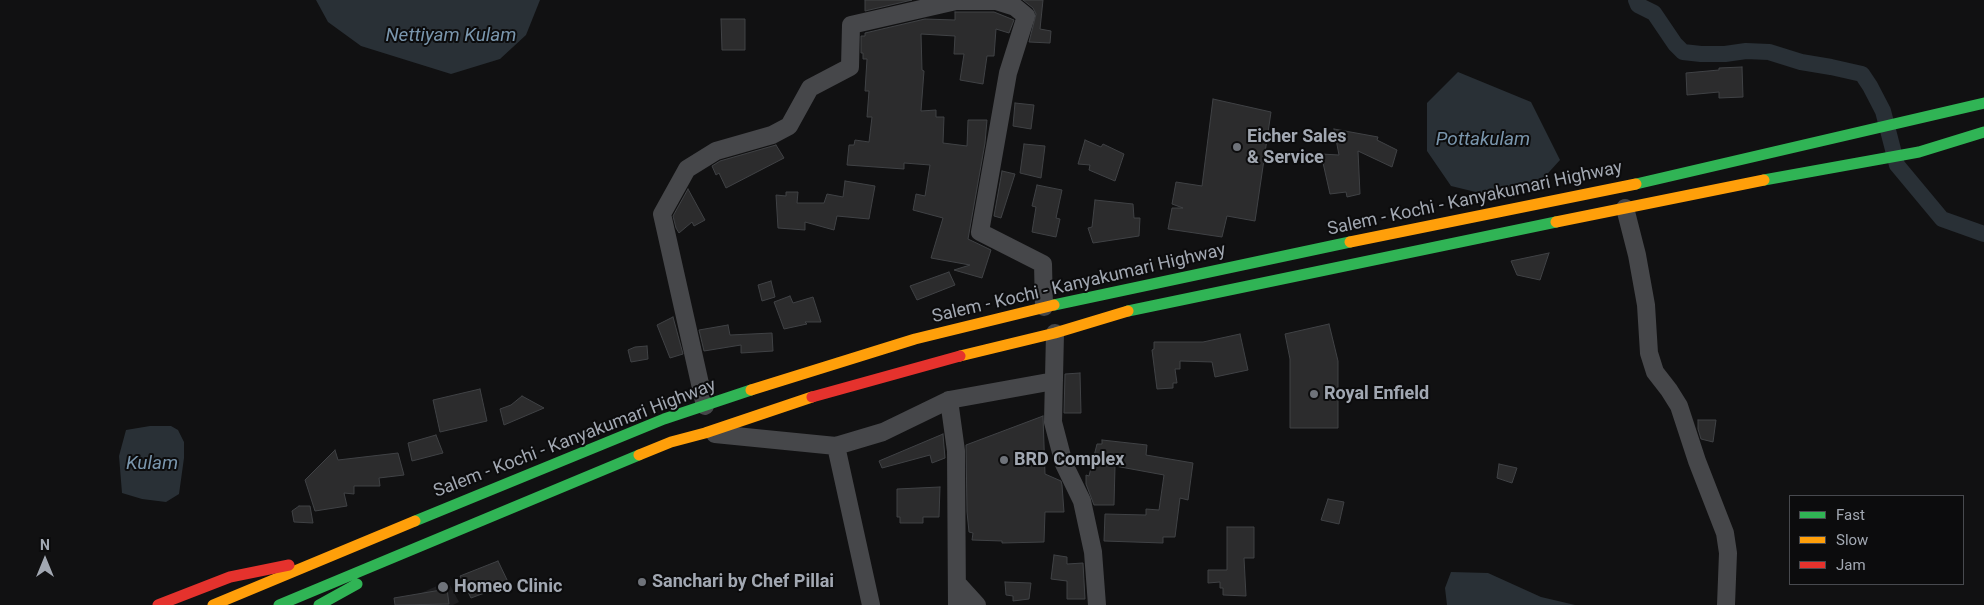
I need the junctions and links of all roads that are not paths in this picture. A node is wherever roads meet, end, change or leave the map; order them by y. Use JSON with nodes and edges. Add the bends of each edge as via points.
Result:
{"nodes":[{"id":1,"x":1984,"y":103,"type":"edge"},
{"id":2,"x":1984,"y":132,"type":"edge"},
{"id":3,"x":1625,"y":208,"type":"junction"},
{"id":4,"x":1044,"y":307,"type":"junction"},
{"id":5,"x":1056,"y":333,"type":"junction"},
{"id":6,"x":1054,"y":381,"type":"junction"},
{"id":7,"x":949,"y":400,"type":"junction"},
{"id":8,"x":705,"y":406,"type":"junction"},
{"id":9,"x":667,"y":431,"type":"junction"},
{"id":10,"x":705,"y":433,"type":"junction"},
{"id":11,"x":836,"y":446,"type":"junction"},
{"id":12,"x":408,"y":552,"type":"junction"},
{"id":13,"x":326,"y":557,"type":"junction"},
{"id":14,"x":957,"y":583,"type":"junction"},
{"id":15,"x":158,"y":605,"type":"edge"},
{"id":16,"x":213,"y":605,"type":"edge"},
{"id":17,"x":279,"y":605,"type":"edge"},
{"id":18,"x":319,"y":605,"type":"edge"},
{"id":19,"x":872,"y":605,"type":"edge"},
{"id":20,"x":957,"y":605,"type":"edge"},
{"id":21,"x":977,"y":605,"type":"edge"},
{"id":22,"x":1097,"y":605,"type":"edge"},
{"id":23,"x":1726,"y":605,"type":"edge"}],
"edges":[{"from":1,"to":4,"type":"main road","name":"Salem - Kochi - Kanyakumari Highway","via":[[1652,180]]},
{"from":2,"to":3,"type":"main road","name":"Salem - Kochi - Kanyakumari Highway","via":[[1919,152]]},
{"from":3,"to":5,"type":"main road","name":"Salem - Kochi - Kanyakumari Highway","via":[[1119,314]]},
{"from":3,"to":23,"type":"street","via":[[1646,305],[1649,353],[1655,372],[1679,406],[1725,533],[1728,553]]},
{"from":4,"to":8,"type":"main road","name":"Salem - Kochi - Kanyakumari Highway","via":[[906,342]]},
{"from":4,"to":8,"type":"street","via":[[1043,264],[980,232],[1008,73],[1026,16],[1015,7],[996,1],[956,1],[851,24],[850,67],[810,88],[789,126],[772,136],[716,151],[687,169],[662,214]]},
{"from":5,"to":6,"type":"street"},
{"from":5,"to":10,"type":"main road","name":"Salem - Kochi - Kanyakumari Highway","via":[[835,389]]},
{"from":6,"to":7,"type":"street"},
{"from":6,"to":22,"type":"street","via":[[1053,422],[1064,464],[1082,501],[1093,552]]},
{"from":7,"to":11,"type":"street","via":[[883,432]]},
{"from":7,"to":14,"type":"street","via":[[956,451]]},
{"from":8,"to":9,"type":"main road","name":"Salem - Kochi - Kanyakumari Highway"},
{"from":9,"to":10,"type":"main road","name":"Salem - Kochi - Kanyakumari Highway"},
{"from":9,"to":12,"type":"main road","name":"Salem - Kochi - Kanyakumari Highway"},
{"from":9,"to":13,"type":"main road","name":"Salem - Kochi - Kanyakumari Highway"},
{"from":10,"to":11,"type":"street"},
{"from":11,"to":19,"type":"street"},
{"from":12,"to":17,"type":"main road","name":"Salem - Kochi - Kanyakumari Highway"},
{"from":12,"to":18,"type":"main road"},
{"from":13,"to":15,"type":"main road","via":[[230,577]]},
{"from":13,"to":16,"type":"main road","name":"Salem - Kochi - Kanyakumari Highway"},
{"from":14,"to":20,"type":"street"},
{"from":14,"to":21,"type":"street"}]}
